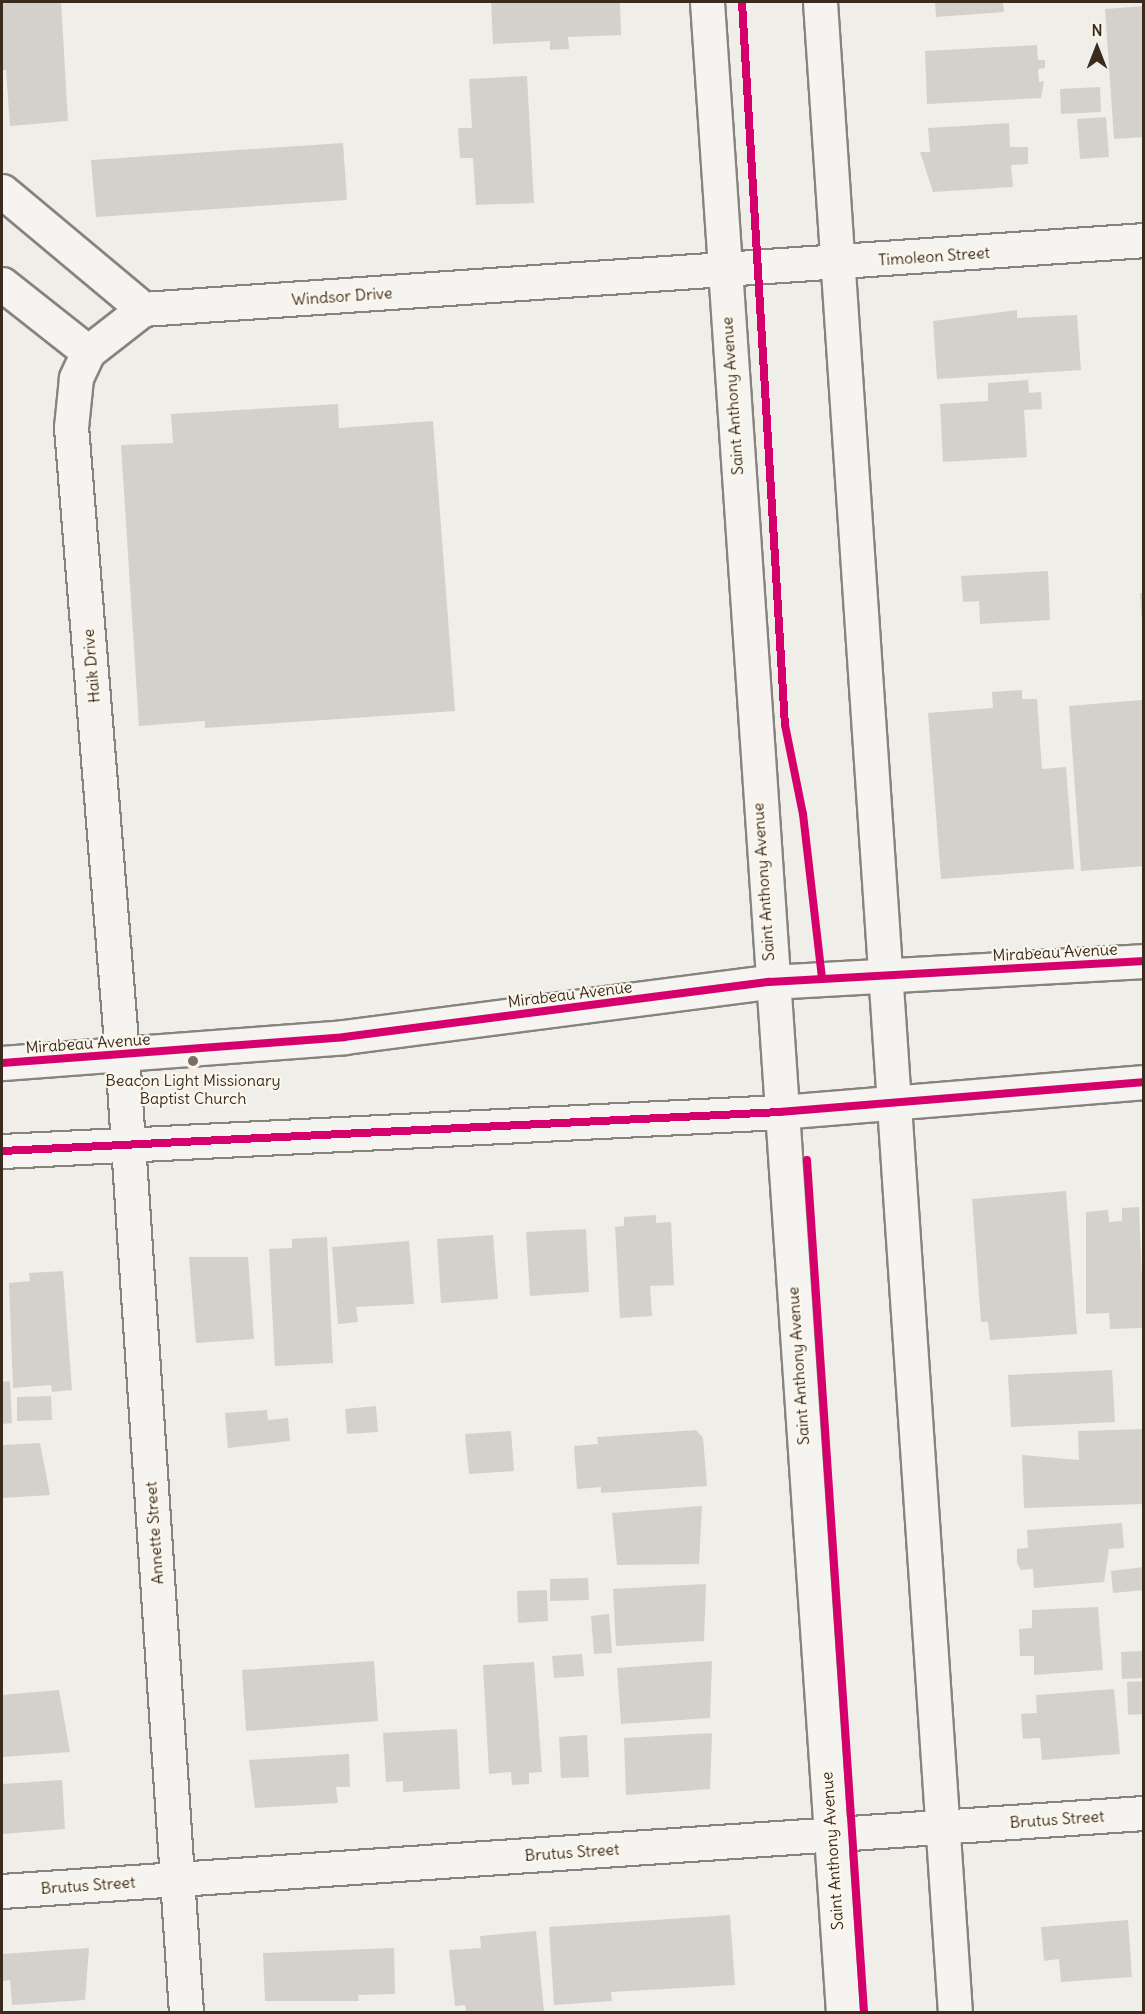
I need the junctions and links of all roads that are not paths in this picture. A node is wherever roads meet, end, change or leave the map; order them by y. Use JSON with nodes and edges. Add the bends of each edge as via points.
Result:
{"nodes":[{"id":1,"x":707,"y":2,"type":"edge"},
{"id":2,"x":820,"y":2,"type":"edge"},
{"id":3,"x":2,"y":191,"type":"edge"},
{"id":4,"x":1143,"y":240,"type":"edge"},
{"id":5,"x":837,"y":263,"type":"junction"},
{"id":6,"x":724,"y":270,"type":"junction"},
{"id":7,"x":2,"y":284,"type":"edge"},
{"id":8,"x":143,"y":309,"type":"junction"},
{"id":9,"x":88,"y":352,"type":"junction"},
{"id":10,"x":1143,"y":961,"type":"edge"},
{"id":11,"x":884,"y":974,"type":"junction"},
{"id":12,"x":770,"y":982,"type":"junction"},
{"id":13,"x":122,"y":1054,"type":"junction"},
{"id":14,"x":2,"y":1062,"type":"edge"},
{"id":15,"x":1143,"y":1082,"type":"edge"},
{"id":16,"x":894,"y":1105,"type":"junction"},
{"id":17,"x":780,"y":1112,"type":"junction"},
{"id":18,"x":127,"y":1142,"type":"junction"},
{"id":19,"x":2,"y":1151,"type":"edge"},
{"id":20,"x":1143,"y":1813,"type":"edge"},
{"id":21,"x":942,"y":1826,"type":"junction"},
{"id":22,"x":830,"y":1834,"type":"junction"},
{"id":23,"x":177,"y":1879,"type":"junction"},
{"id":24,"x":2,"y":1891,"type":"edge"},
{"id":25,"x":186,"y":2013,"type":"edge"},
{"id":26,"x":843,"y":2013,"type":"edge"},
{"id":27,"x":955,"y":2013,"type":"edge"}],
"edges":[{"from":1,"to":6,"type":"street","name":"Saint Anthony Avenue"},
{"from":2,"to":5,"type":"street"},
{"from":3,"to":8,"type":"street"},
{"from":4,"to":5,"type":"street","name":"Timoleon Street"},
{"from":5,"to":6,"type":"street","name":"Timoleon Street"},
{"from":5,"to":11,"type":"street"},
{"from":6,"to":8,"type":"street","name":"Windsor Drive"},
{"from":6,"to":12,"type":"street","name":"Saint Anthony Avenue"},
{"from":7,"to":9,"type":"street"},
{"from":8,"to":9,"type":"street","name":"Haik Drive"},
{"from":9,"to":13,"type":"street","name":"Haik Drive","via":[[76,378],[71,427]]},
{"from":10,"to":11,"type":"street","name":"Mirabeau Avenue"},
{"from":11,"to":12,"type":"street","name":"Mirabeau Avenue"},
{"from":11,"to":16,"type":"street"},
{"from":12,"to":13,"type":"street","name":"Mirabeau Avenue","via":[[344,1037]]},
{"from":12,"to":17,"type":"street","name":"Saint Anthony Avenue"},
{"from":13,"to":14,"type":"street","name":"Mirabeau Avenue"},
{"from":13,"to":18,"type":"street","name":"Annette Street"},
{"from":15,"to":16,"type":"street"},
{"from":16,"to":17,"type":"street"},
{"from":16,"to":21,"type":"street"},
{"from":17,"to":18,"type":"street"},
{"from":17,"to":22,"type":"street","name":"Saint Anthony Avenue"},
{"from":18,"to":19,"type":"street"},
{"from":18,"to":23,"type":"street","name":"Annette Street"},
{"from":20,"to":21,"type":"street","name":"Brutus Street"},
{"from":21,"to":22,"type":"street","name":"Brutus Street"},
{"from":21,"to":27,"type":"street"},
{"from":22,"to":23,"type":"street","name":"Brutus Street"},
{"from":22,"to":26,"type":"street","name":"Saint Anthony Avenue"},
{"from":23,"to":24,"type":"street","name":"Brutus Street"},
{"from":23,"to":25,"type":"street","name":"Annette Street"}]}
